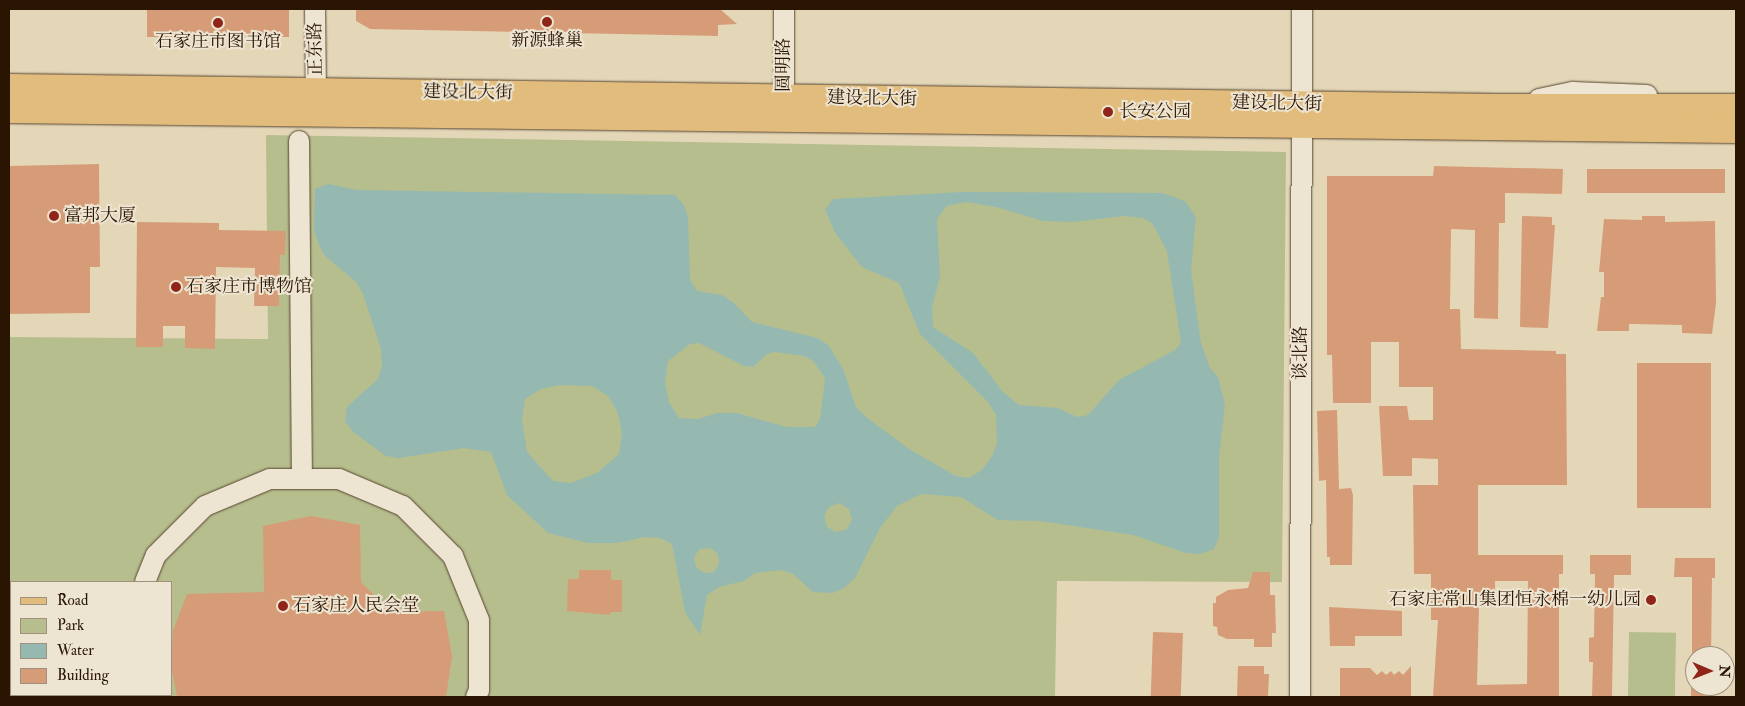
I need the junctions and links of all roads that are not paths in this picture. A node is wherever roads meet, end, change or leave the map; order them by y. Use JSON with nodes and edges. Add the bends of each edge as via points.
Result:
{"nodes":[{"id":1,"x":315,"y":9,"type":"edge"},
{"id":2,"x":784,"y":9,"type":"edge"},
{"id":3,"x":1302,"y":9,"type":"edge"},
{"id":4,"x":9,"y":87,"type":"edge"},
{"id":5,"x":316,"y":90,"type":"junction"},
{"id":6,"x":1736,"y":98,"type":"edge"},
{"id":7,"x":1736,"y":107,"type":"edge"},
{"id":8,"x":784,"y":109,"type":"junction"},
{"id":9,"x":9,"y":110,"type":"edge"},
{"id":10,"x":1302,"y":116,"type":"junction"},
{"id":11,"x":1497,"y":118,"type":"junction"},
{"id":12,"x":1736,"y":130,"type":"edge"},
{"id":13,"x":1736,"y":137,"type":"edge"},
{"id":14,"x":299,"y":141,"type":"dead end"},
{"id":15,"x":302,"y":479,"type":"junction"},
{"id":16,"x":145,"y":581,"type":"edge"},
{"id":17,"x":476,"y":697,"type":"edge"},
{"id":18,"x":1300,"y":697,"type":"edge"}],
"edges":[{"from":1,"to":5,"type":"street","name":"正东路"},
{"from":2,"to":8,"type":"street","name":"圆明路"},
{"from":3,"to":10,"type":"street","name":"谈北路"},
{"from":4,"to":5,"type":"main road","name":"建设北大街"},
{"from":5,"to":8,"type":"main road","name":"建设北大街"},
{"from":6,"to":11,"type":"street","via":[[1573,92]]},
{"from":7,"to":11,"type":"main road","name":"建设北大街"},
{"from":8,"to":9,"type":"main road","name":"建设北大街"},
{"from":8,"to":10,"type":"main road","name":"建设北大街"},
{"from":10,"to":11,"type":"main road","name":"建设北大街"},
{"from":10,"to":18,"type":"street","name":"谈北路"},
{"from":11,"to":12,"type":"main road"},
{"from":11,"to":13,"type":"street","via":[[1574,137]]},
{"from":14,"to":15,"type":"street"},
{"from":15,"to":16,"type":"street","via":[[270,479],[205,506],[156,556]]},
{"from":15,"to":17,"type":"street","via":[[339,479],[403,506],[453,556],[479,620]]}]}
